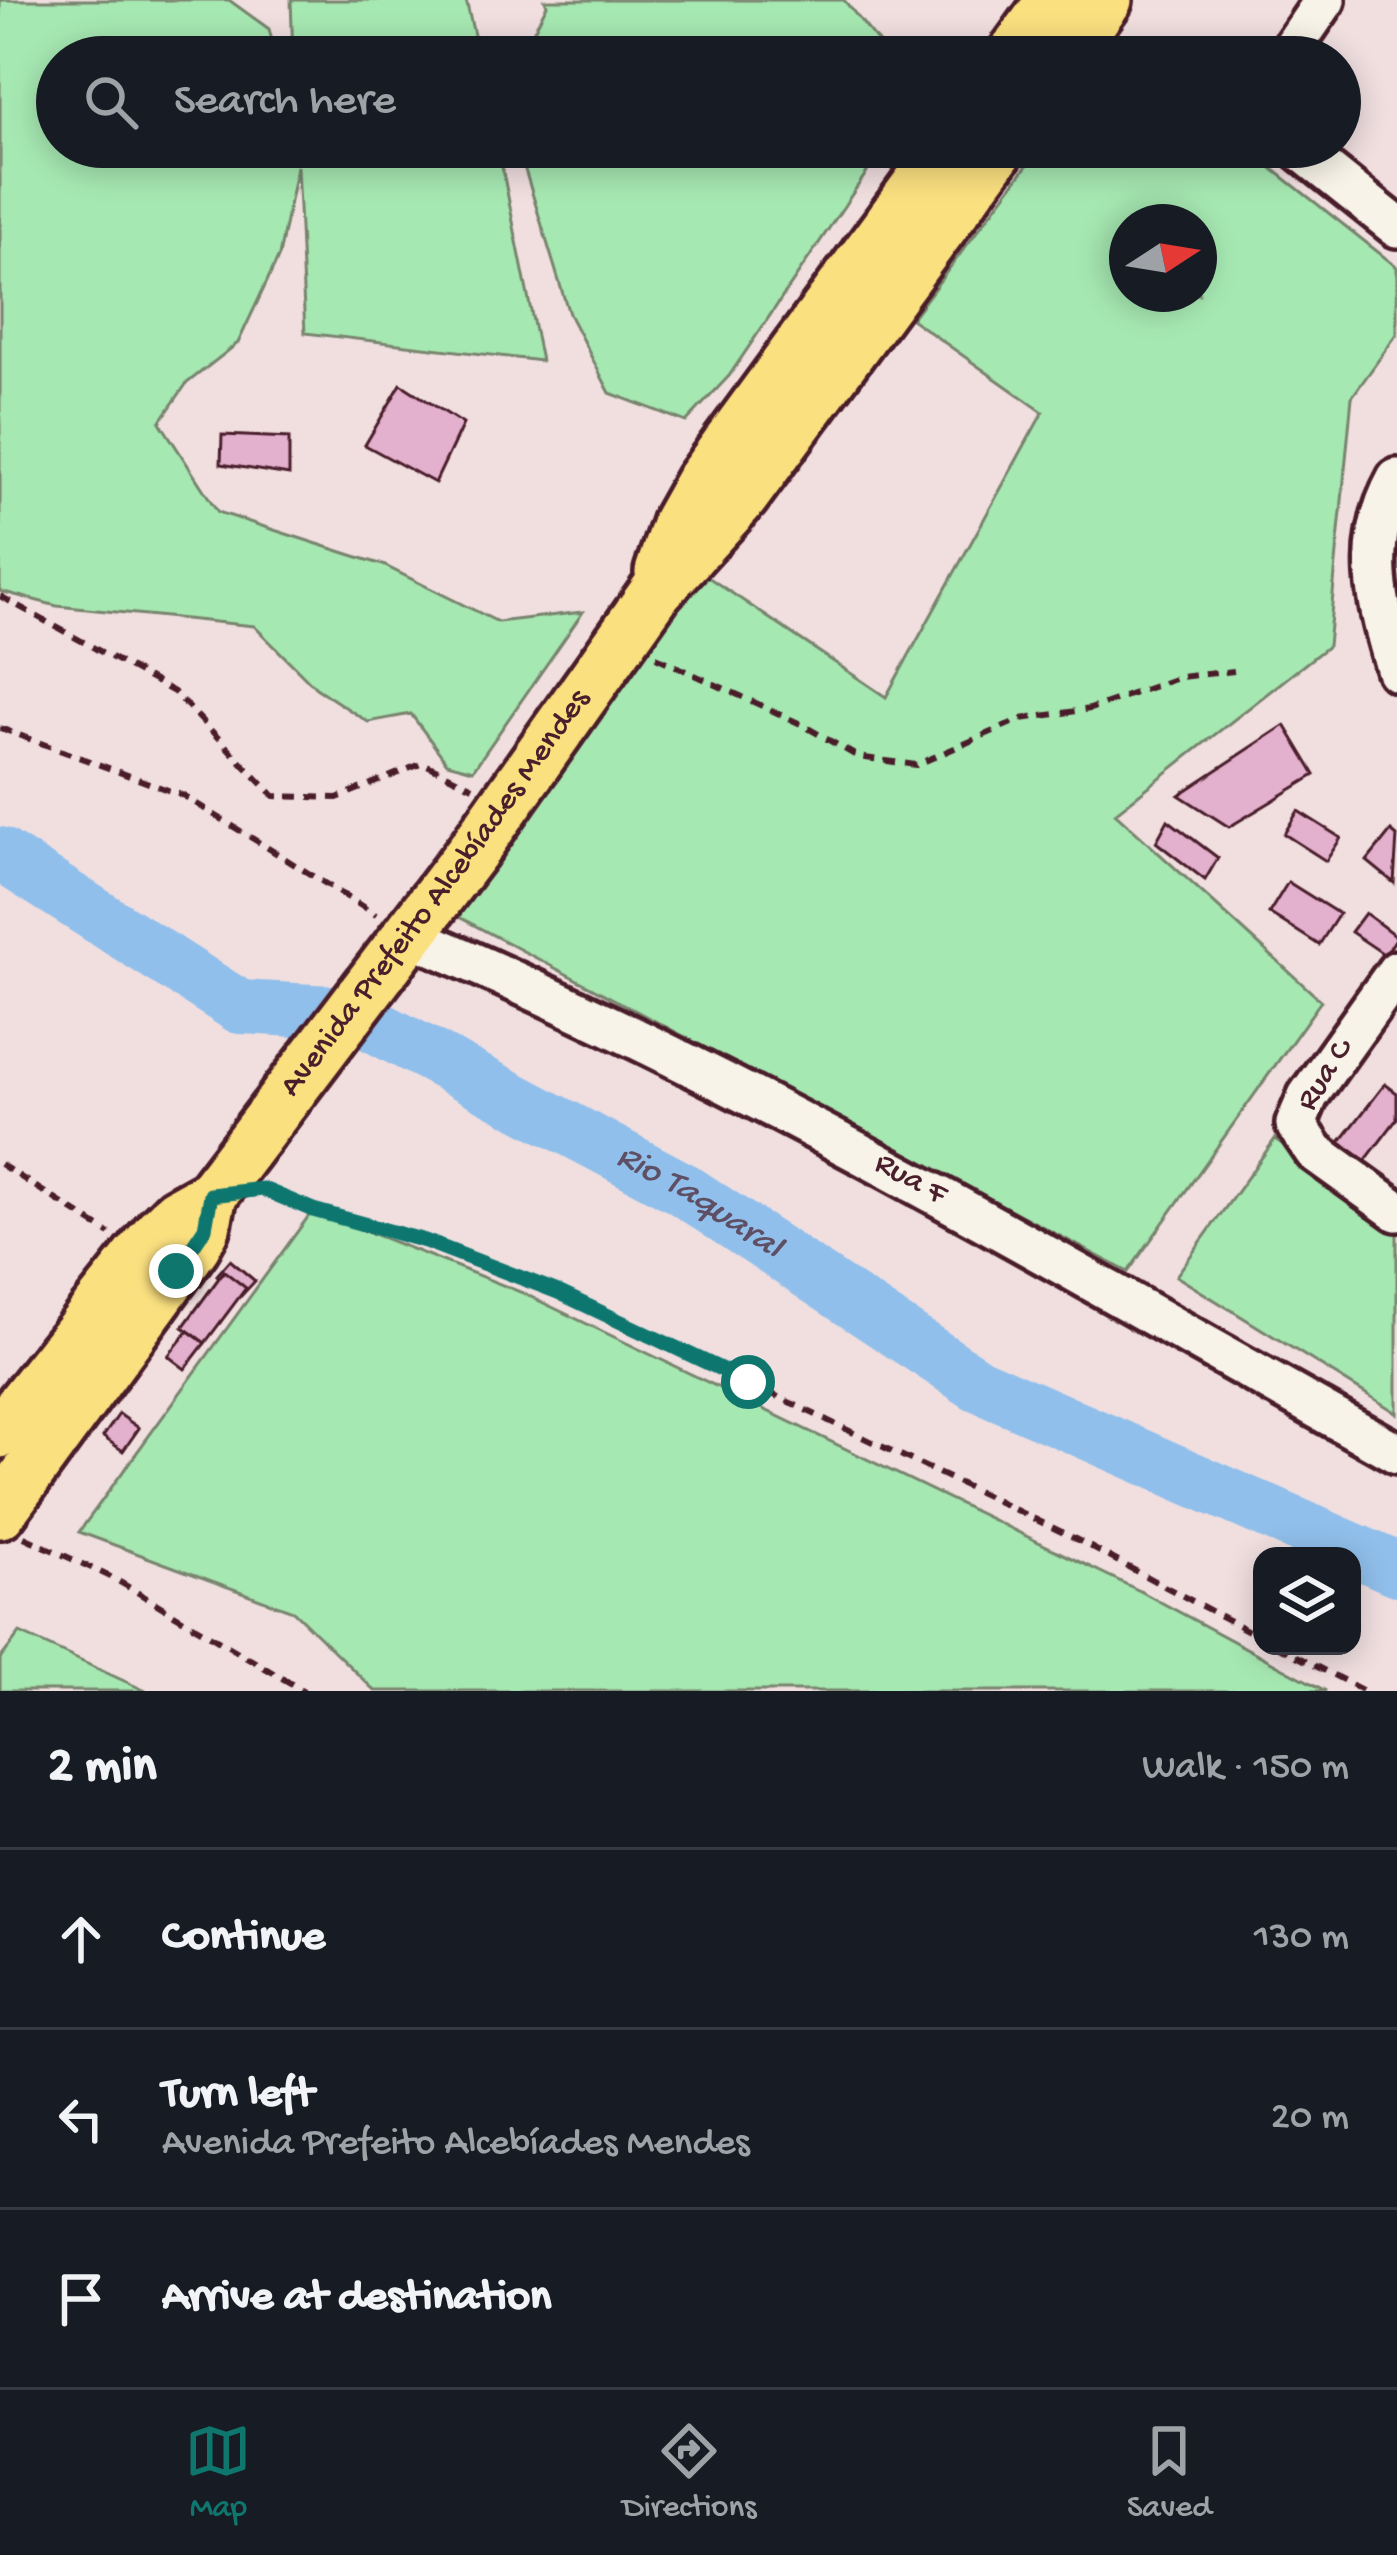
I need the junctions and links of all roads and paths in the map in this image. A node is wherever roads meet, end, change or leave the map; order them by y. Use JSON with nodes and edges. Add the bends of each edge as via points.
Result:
{"nodes":[{"id":1,"x":1054,"y":0,"type":"edge"},
{"id":2,"x":1106,"y":0,"type":"edge"},
{"id":3,"x":1325,"y":0,"type":"edge"},
{"id":4,"x":1027,"y":36,"type":"edge"},
{"id":5,"x":1080,"y":36,"type":"edge"},
{"id":6,"x":1300,"y":36,"type":"edge"},
{"id":7,"x":931,"y":168,"type":"edge"},
{"id":8,"x":985,"y":168,"type":"edge"},
{"id":9,"x":1323,"y":168,"type":"edge"},
{"id":10,"x":1397,"y":227,"type":"edge"},
{"id":11,"x":1397,"y":479,"type":"edge"},
{"id":12,"x":692,"y":531,"type":"junction"},
{"id":13,"x":0,"y":596,"type":"edge"},
{"id":14,"x":610,"y":656,"type":"junction"},
{"id":15,"x":1234,"y":671,"type":"dead end"},
{"id":16,"x":1397,"y":671,"type":"edge"},
{"id":17,"x":0,"y":728,"type":"edge"},
{"id":18,"x":506,"y":803,"type":"junction"},
{"id":19,"x":402,"y":939,"type":"junction"},
{"id":20,"x":1397,"y":970,"type":"edge"},
{"id":21,"x":0,"y":1164,"type":"edge"},
{"id":22,"x":211,"y":1195,"type":"junction"},
{"id":23,"x":1397,"y":1211,"type":"edge"},
{"id":24,"x":141,"y":1253,"type":"junction"},
{"id":25,"x":0,"y":1432,"type":"edge"},
{"id":26,"x":1397,"y":1453,"type":"edge"},
{"id":27,"x":9,"y":1523,"type":"edge"},
{"id":28,"x":1253,"y":1633,"type":"edge"},
{"id":29,"x":1294,"y":1655,"type":"edge"},
{"id":30,"x":304,"y":1691,"type":"edge"},
{"id":31,"x":1364,"y":1691,"type":"edge"}],
"edges":[{"from":1,"to":4,"type":"main road"},
{"from":2,"to":5,"type":"main road"},
{"from":3,"to":6,"type":"street"},
{"from":7,"to":12,"type":"main road","name":"Avenida Prefeito Alcebíades Mendes","via":[[701,481]]},
{"from":8,"to":12,"type":"main road","name":"Avenida Prefeito Alcebíades Mendes","via":[[743,496]]},
{"from":9,"to":10,"type":"street"},
{"from":11,"to":16,"type":"street","via":[[1374,543],[1380,616]]},
{"from":12,"to":14,"type":"main road","name":"Avenida Prefeito Alcebíades Mendes"},
{"from":13,"to":18,"type":"path","via":[[174,692],[274,796],[337,798],[423,763]]},
{"from":14,"to":15,"type":"path","via":[[652,656],[858,757],[916,765],[1021,719],[1090,710],[1180,677]]},
{"from":14,"to":18,"type":"main road","name":"Avenida Prefeito Alcebíades Mendes"},
{"from":17,"to":19,"type":"path","via":[[184,796]]},
{"from":18,"to":19,"type":"main road","name":"Avenida Prefeito Alcebíades Mendes"},
{"from":19,"to":22,"type":"main road","name":"Avenida Prefeito Alcebíades Mendes"},
{"from":19,"to":26,"type":"street","name":"Rua F","via":[[550,994],[693,1066]]},
{"from":20,"to":23,"type":"street","name":"Rua C","via":[[1296,1124],[1329,1165]]},
{"from":21,"to":24,"type":"path"},
{"from":22,"to":24,"type":"main road","name":"Avenida Prefeito Alcebíades Mendes","via":[[177,1214]]},
{"from":22,"to":27,"type":"main road","name":"Avenida Prefeito Alcebíades Mendes","via":[[194,1246]]},
{"from":22,"to":28,"type":"path","via":[[263,1189],[558,1292],[1047,1525]]},
{"from":24,"to":25,"type":"main road","name":"Avenida Prefeito Alcebíades Mendes"},
{"from":27,"to":30,"type":"path"},
{"from":29,"to":31,"type":"path"}]}
